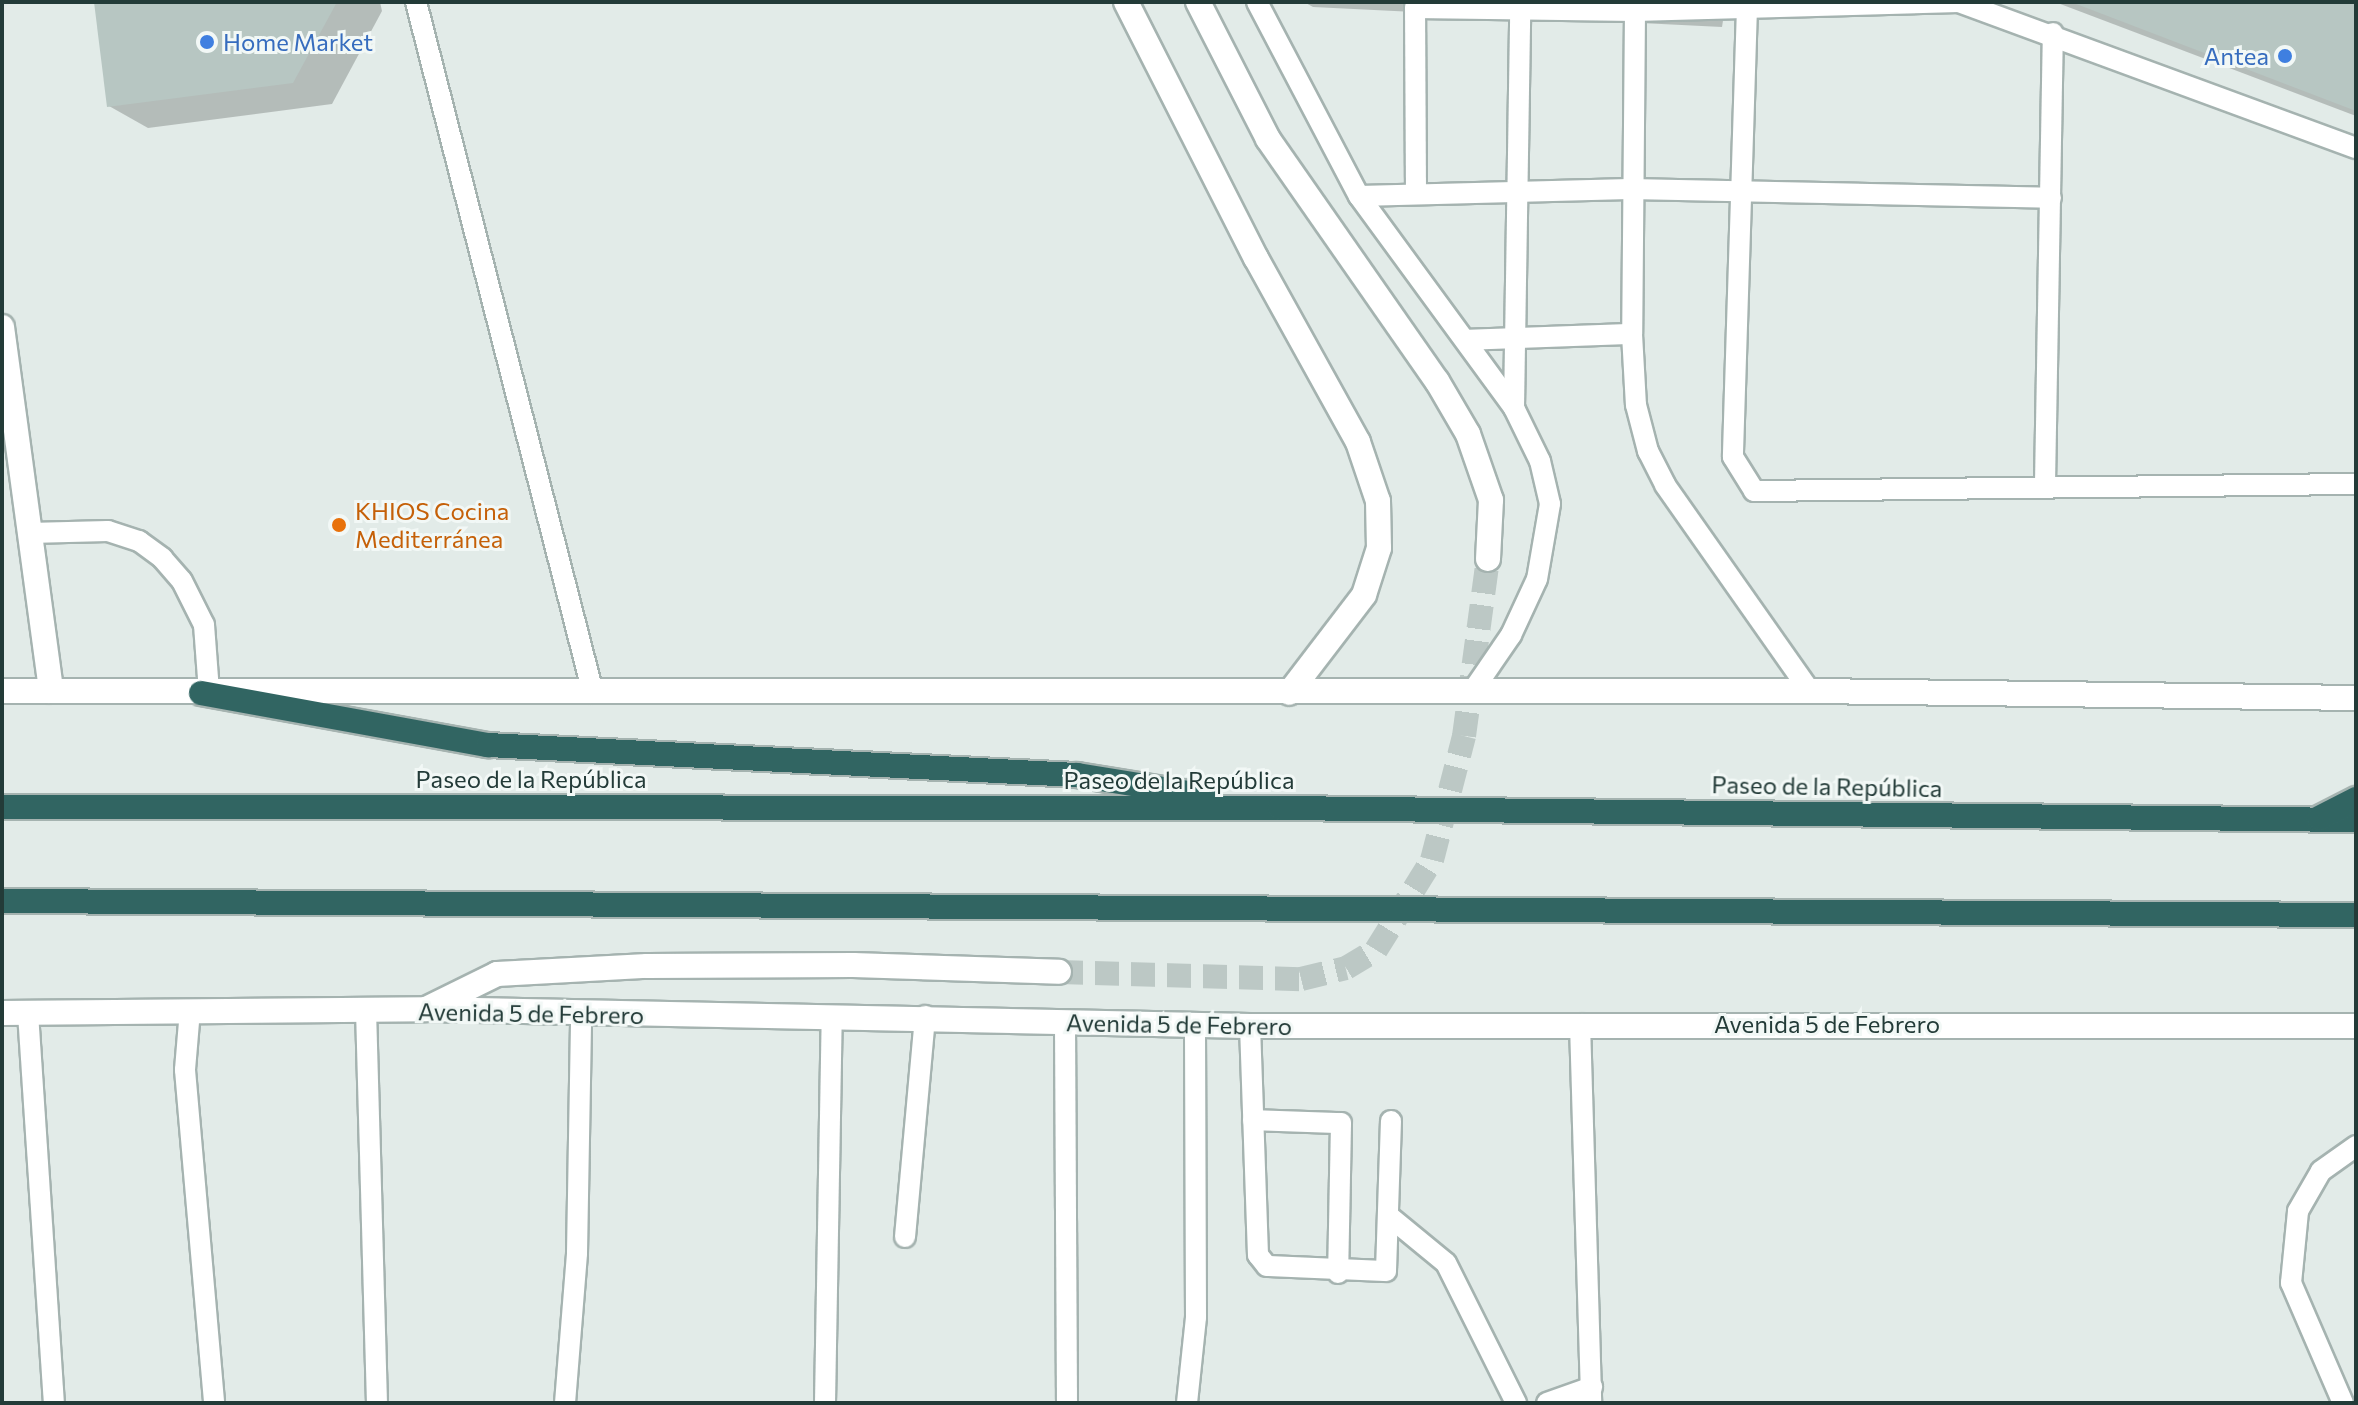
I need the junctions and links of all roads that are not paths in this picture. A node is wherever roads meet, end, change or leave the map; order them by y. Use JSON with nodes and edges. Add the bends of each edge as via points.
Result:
{"nodes":[{"id":1,"x":416,"y":2,"type":"edge"},
{"id":2,"x":1126,"y":2,"type":"edge"},
{"id":3,"x":1198,"y":2,"type":"edge"},
{"id":4,"x":1257,"y":2,"type":"edge"},
{"id":5,"x":1959,"y":2,"type":"edge"},
{"id":6,"x":1850,"y":3,"type":"edge"},
{"id":7,"x":1747,"y":7,"type":"junction"},
{"id":8,"x":1520,"y":8,"type":"junction"},
{"id":9,"x":1635,"y":11,"type":"junction"},
{"id":10,"x":2053,"y":33,"type":"junction"},
{"id":11,"x":2356,"y":148,"type":"edge"},
{"id":12,"x":1517,"y":189,"type":"junction"},
{"id":13,"x":1630,"y":189,"type":"junction"},
{"id":14,"x":1739,"y":190,"type":"junction"},
{"id":15,"x":1416,"y":193,"type":"junction"},
{"id":16,"x":1359,"y":196,"type":"junction"},
{"id":17,"x":2051,"y":198,"type":"junction"},
{"id":18,"x":2,"y":327,"type":"edge"},
{"id":19,"x":1632,"y":334,"type":"junction"},
{"id":20,"x":1466,"y":340,"type":"junction"},
{"id":21,"x":1516,"y":340,"type":"junction"},
{"id":22,"x":1514,"y":408,"type":"junction"},
{"id":23,"x":2045,"y":484,"type":"junction"},
{"id":24,"x":2356,"y":484,"type":"edge"},
{"id":25,"x":29,"y":533,"type":"junction"},
{"id":26,"x":1488,"y":559,"type":"tunnel mouth"},
{"id":27,"x":2,"y":691,"type":"edge"},
{"id":28,"x":51,"y":691,"type":"junction"},
{"id":29,"x":1810,"y":691,"type":"junction"},
{"id":30,"x":205,"y":692,"type":"junction"},
{"id":31,"x":1472,"y":692,"type":"junction"},
{"id":32,"x":593,"y":693,"type":"junction"},
{"id":33,"x":1289,"y":693,"type":"junction"},
{"id":34,"x":2356,"y":698,"type":"edge"},
{"id":35,"x":2356,"y":799,"type":"edge"},
{"id":36,"x":2,"y":807,"type":"edge"},
{"id":37,"x":1280,"y":808,"type":"junction"},
{"id":38,"x":2316,"y":819,"type":"junction"},
{"id":39,"x":2356,"y":820,"type":"edge"},
{"id":40,"x":2,"y":901,"type":"edge"},
{"id":41,"x":2356,"y":915,"type":"edge"},
{"id":42,"x":1059,"y":972,"type":"tunnel mouth"},
{"id":43,"x":426,"y":1009,"type":"junction"},
{"id":44,"x":190,"y":1010,"type":"junction"},
{"id":45,"x":366,"y":1010,"type":"junction"},
{"id":46,"x":2,"y":1013,"type":"edge"},
{"id":47,"x":28,"y":1013,"type":"junction"},
{"id":48,"x":581,"y":1015,"type":"junction"},
{"id":49,"x":925,"y":1016,"type":"junction"},
{"id":50,"x":832,"y":1017,"type":"junction"},
{"id":51,"x":1065,"y":1022,"type":"junction"},
{"id":52,"x":1580,"y":1024,"type":"junction"},
{"id":53,"x":1195,"y":1025,"type":"junction"},
{"id":54,"x":1250,"y":1026,"type":"junction"},
{"id":55,"x":2356,"y":1026,"type":"edge"},
{"id":56,"x":1253,"y":1120,"type":"junction"},
{"id":57,"x":1391,"y":1121,"type":"dead end"},
{"id":58,"x":2356,"y":1146,"type":"edge"},
{"id":59,"x":1390,"y":1217,"type":"junction"},
{"id":60,"x":905,"y":1237,"type":"dead end"},
{"id":61,"x":1338,"y":1273,"type":"junction"},
{"id":62,"x":1592,"y":1395,"type":"edge"},
{"id":63,"x":54,"y":1403,"type":"edge"},
{"id":64,"x":214,"y":1403,"type":"edge"},
{"id":65,"x":377,"y":1403,"type":"edge"},
{"id":66,"x":565,"y":1403,"type":"edge"},
{"id":67,"x":825,"y":1403,"type":"edge"},
{"id":68,"x":1067,"y":1403,"type":"edge"},
{"id":69,"x":1187,"y":1403,"type":"edge"},
{"id":70,"x":1516,"y":1403,"type":"edge"},
{"id":71,"x":1547,"y":1403,"type":"edge"},
{"id":72,"x":2343,"y":1403,"type":"edge"}],
"edges":[{"from":1,"to":32,"type":"lane"},
{"from":2,"to":33,"type":"main road","via":[[1256,258],[1358,442],[1378,501],[1379,548],[1364,595]]},
{"from":3,"to":26,"type":"main road","via":[[1268,139],[1437,381],[1468,434],[1491,500]]},
{"from":4,"to":16,"type":"lane"},
{"from":5,"to":6,"type":"lane"},
{"from":5,"to":10,"type":"lane"},
{"from":6,"to":7,"type":"lane"},
{"from":7,"to":9,"type":"lane"},
{"from":7,"to":14,"type":"lane"},
{"from":8,"to":9,"type":"lane"},
{"from":8,"to":12,"type":"lane"},
{"from":8,"to":15,"type":"lane","via":[[1415,8]]},
{"from":9,"to":13,"type":"lane"},
{"from":10,"to":11,"type":"lane"},
{"from":10,"to":17,"type":"lane"},
{"from":12,"to":13,"type":"lane"},
{"from":12,"to":15,"type":"lane"},
{"from":12,"to":21,"type":"lane"},
{"from":13,"to":14,"type":"lane"},
{"from":13,"to":19,"type":"lane"},
{"from":14,"to":17,"type":"lane"},
{"from":14,"to":23,"type":"lane","via":[[1733,457],[1754,491]]},
{"from":15,"to":16,"type":"lane"},
{"from":16,"to":20,"type":"lane"},
{"from":17,"to":23,"type":"lane"},
{"from":18,"to":25,"type":"main road"},
{"from":19,"to":21,"type":"lane"},
{"from":19,"to":29,"type":"lane","via":[[1636,405],[1648,451],[1665,485]]},
{"from":20,"to":21,"type":"lane"},
{"from":20,"to":22,"type":"lane"},
{"from":21,"to":22,"type":"lane"},
{"from":22,"to":31,"type":"lane","via":[[1540,461],[1550,504],[1537,579],[1511,635]]},
{"from":23,"to":24,"type":"lane"},
{"from":25,"to":28,"type":"main road"},
{"from":25,"to":30,"type":"lane","via":[[108,531],[139,541],[162,558],[182,581],[204,625]]},
{"from":27,"to":28,"type":"main road"},
{"from":28,"to":30,"type":"main road"},
{"from":29,"to":31,"type":"main road"},
{"from":29,"to":34,"type":"main road"},
{"from":30,"to":32,"type":"main road"},
{"from":30,"to":37,"type":"highway","via":[[488,745],[1077,775]]},
{"from":31,"to":33,"type":"main road"},
{"from":32,"to":33,"type":"main road"},
{"from":35,"to":38,"type":"highway"},
{"from":36,"to":37,"type":"highway","name":"Paseo de la República"},
{"from":37,"to":38,"type":"highway","name":"Paseo de la República"},
{"from":38,"to":39,"type":"highway","name":"Paseo de la República"},
{"from":40,"to":41,"type":"highway"},
{"from":42,"to":43,"type":"main road","via":[[853,965],[647,966],[497,974]]},
{"from":43,"to":45,"type":"main road","name":"Avenida 5 de Febrero"},
{"from":43,"to":48,"type":"main road","name":"Avenida 5 de Febrero"},
{"from":44,"to":45,"type":"main road","name":"Avenida 5 de Febrero"},
{"from":44,"to":47,"type":"main road","name":"Avenida 5 de Febrero"},
{"from":44,"to":64,"type":"lane","via":[[185,1070]]},
{"from":45,"to":65,"type":"lane"},
{"from":46,"to":47,"type":"main road","name":"Avenida 5 de Febrero"},
{"from":47,"to":63,"type":"lane"},
{"from":48,"to":50,"type":"main road","name":"Avenida 5 de Febrero"},
{"from":48,"to":66,"type":"lane","via":[[577,1253]]},
{"from":49,"to":50,"type":"main road","name":"Avenida 5 de Febrero"},
{"from":49,"to":51,"type":"main road","name":"Avenida 5 de Febrero"},
{"from":49,"to":60,"type":"lane"},
{"from":50,"to":67,"type":"lane"},
{"from":51,"to":53,"type":"main road","name":"Avenida 5 de Febrero"},
{"from":51,"to":68,"type":"lane"},
{"from":52,"to":54,"type":"main road","name":"Avenida 5 de Febrero"},
{"from":52,"to":55,"type":"main road","name":"Avenida 5 de Febrero"},
{"from":52,"to":62,"type":"lane"},
{"from":53,"to":54,"type":"main road","name":"Avenida 5 de Febrero"},
{"from":53,"to":69,"type":"lane","via":[[1196,1317]]},
{"from":54,"to":56,"type":"lane"},
{"from":56,"to":61,"type":"lane","via":[[1261,1262]]},
{"from":56,"to":61,"type":"lane","via":[[1341,1123]]},
{"from":57,"to":59,"type":"lane"},
{"from":58,"to":72,"type":"lane","via":[[2321,1171],[2298,1211],[2291,1283]]},
{"from":59,"to":61,"type":"lane","via":[[1386,1271]]},
{"from":59,"to":70,"type":"lane","via":[[1446,1263]]},
{"from":62,"to":71,"type":"lane"}]}
